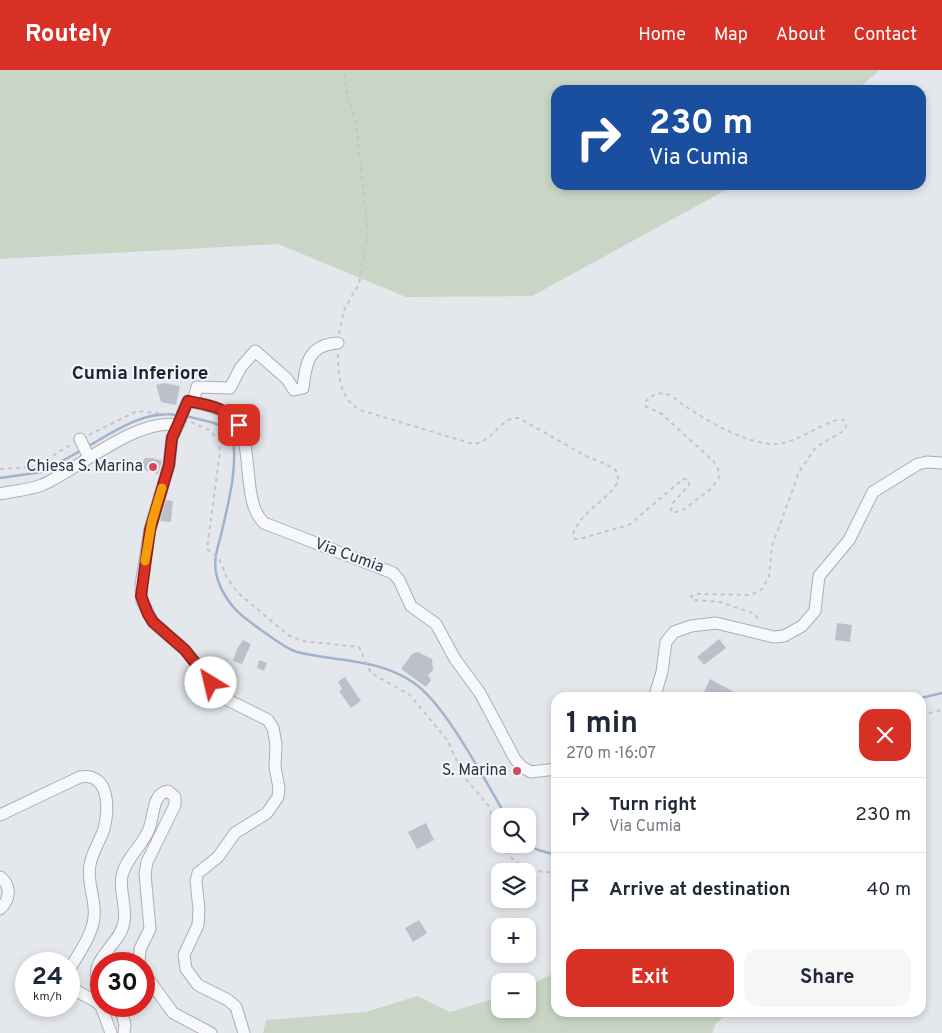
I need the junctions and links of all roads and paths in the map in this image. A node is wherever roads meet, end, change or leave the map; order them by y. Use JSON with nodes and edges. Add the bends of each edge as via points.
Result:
{"nodes":[{"id":1,"x":344,"y":70,"type":"edge"},
{"id":2,"x":338,"y":343,"type":"junction"},
{"id":3,"x":189,"y":404,"type":"junction"},
{"id":4,"x":179,"y":421,"type":"junction"},
{"id":5,"x":80,"y":440,"type":"junction"},
{"id":6,"x":89,"y":457,"type":"junction"},
{"id":7,"x":942,"y":463,"type":"edge"},
{"id":8,"x":0,"y":469,"type":"edge"},
{"id":9,"x":0,"y":494,"type":"edge"},
{"id":10,"x":752,"y":622,"type":"dead end"},
{"id":11,"x":656,"y":692,"type":"edge"},
{"id":12,"x":942,"y":710,"type":"edge"},
{"id":13,"x":926,"y":714,"type":"edge"},
{"id":14,"x":551,"y":770,"type":"edge"},
{"id":15,"x":491,"y":813,"type":"edge"},
{"id":16,"x":0,"y":815,"type":"edge"},
{"id":17,"x":508,"y":853,"type":"edge"},
{"id":18,"x":551,"y":872,"type":"edge"},
{"id":19,"x":0,"y":877,"type":"edge"},
{"id":20,"x":0,"y":909,"type":"edge"},
{"id":21,"x":79,"y":952,"type":"edge"},
{"id":22,"x":108,"y":952,"type":"edge"},
{"id":23,"x":140,"y":952,"type":"edge"},
{"id":24,"x":155,"y":988,"type":"edge"},
{"id":25,"x":105,"y":1017,"type":"edge"},
{"id":26,"x":123,"y":1017,"type":"edge"},
{"id":27,"x":111,"y":1033,"type":"edge"},
{"id":28,"x":124,"y":1033,"type":"edge"},
{"id":29,"x":211,"y":1033,"type":"edge"},
{"id":30,"x":244,"y":1033,"type":"edge"}],
"edges":[{"from":1,"to":2,"type":"path","via":[[346,94],[356,123],[368,232],[359,284],[342,315]]},
{"from":2,"to":3,"type":"street","via":[[325,344],[309,358],[303,388],[294,390],[255,351],[241,367],[230,388],[197,387]]},
{"from":2,"to":10,"type":"path","via":[[344,394],[360,410],[473,444],[489,439],[509,420],[519,418],[614,468],[618,474],[616,485],[580,522],[574,531],[575,539],[629,525],[683,479],[687,478],[689,485],[672,504],[673,513],[683,510],[717,481],[719,473],[714,462],[662,414],[645,406],[646,400],[655,394],[669,394],[727,430],[771,444],[793,442],[836,420],[844,420],[844,430],[816,446],[799,472],[773,543],[769,577],[762,589],[751,595],[691,596],[693,600],[720,602],[755,614],[758,619]]},
{"from":3,"to":4,"type":"street","bridge":true},
{"from":3,"to":14,"type":"street","name":"Via Cumia","via":[[223,409],[239,425],[252,499],[261,520],[276,529],[393,573],[411,606],[436,624],[455,659],[480,693],[519,764],[531,772]]},
{"from":4,"to":5,"type":"path","via":[[151,411],[137,411]]},
{"from":4,"to":6,"type":"street","via":[[146,427]]},
{"from":4,"to":15,"type":"path","via":[[209,430],[219,440],[207,549],[221,561],[231,585],[292,638],[359,647],[371,673],[410,695],[448,741],[464,778],[488,804]]},
{"from":4,"to":30,"type":"street","via":[[150,530],[141,585],[142,601],[153,622],[185,650],[219,694],[268,720],[276,744],[278,797],[267,813],[235,832],[218,857],[198,873],[198,925],[184,955],[186,969],[198,985],[228,1000],[236,1008]]},
{"from":5,"to":6,"type":"street"},
{"from":5,"to":8,"type":"path","via":[[34,467]]},
{"from":6,"to":9,"type":"street","via":[[41,486]]},
{"from":7,"to":11,"type":"street","via":[[918,464],[873,492],[853,534],[819,576],[815,611],[802,626],[784,636],[774,637],[716,623],[674,632],[666,642]]},
{"from":12,"to":13,"type":"path"},
{"from":16,"to":21,"type":"street","via":[[80,777],[93,777],[104,788],[105,824],[89,870],[95,916]]},
{"from":17,"to":18,"type":"path","via":[[525,867]]},
{"from":19,"to":20,"type":"street","via":[[6,883],[9,895]]},
{"from":22,"to":23,"type":"street","via":[[124,925],[123,872],[143,843],[157,797],[163,792],[172,793],[176,805],[147,862],[145,874],[150,929]]},
{"from":24,"to":29,"type":"street","via":[[173,1013]]},
{"from":25,"to":27,"type":"street"},
{"from":26,"to":28,"type":"street"}]}
